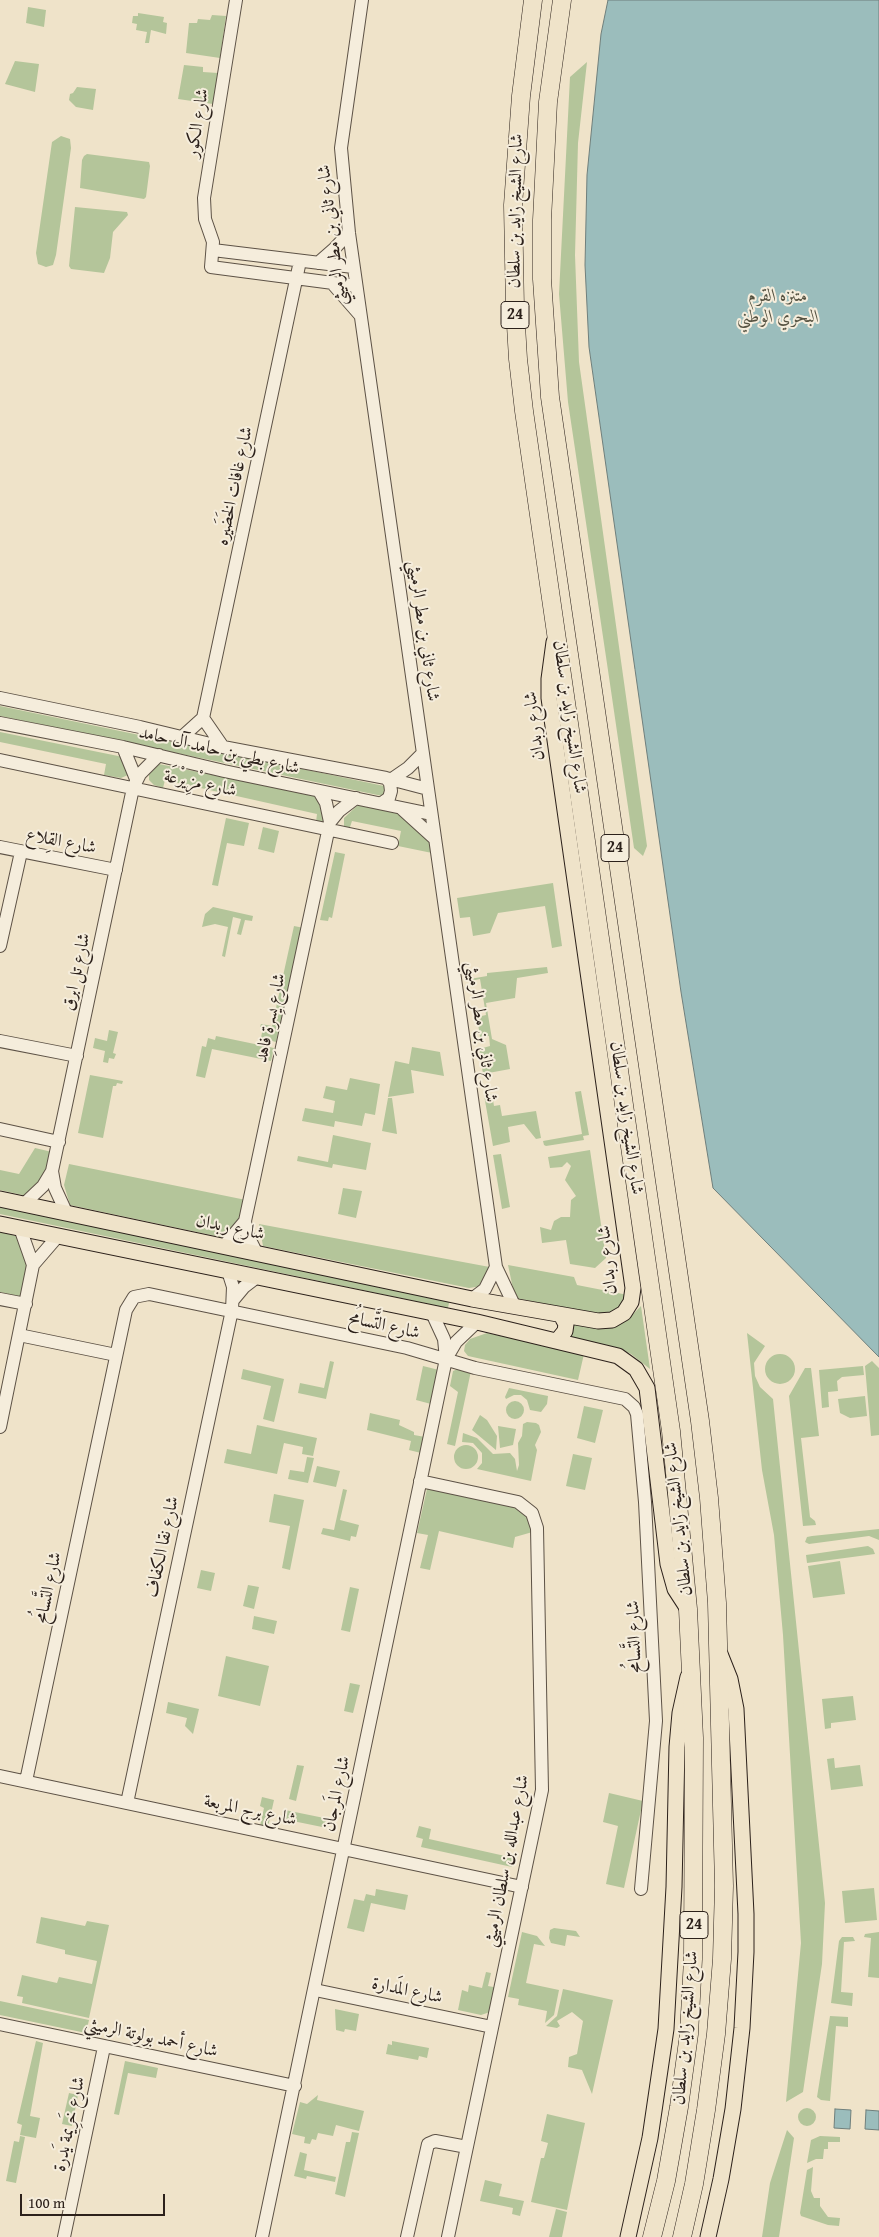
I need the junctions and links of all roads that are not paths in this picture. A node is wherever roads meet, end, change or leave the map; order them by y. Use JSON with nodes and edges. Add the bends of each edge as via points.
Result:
{"nodes":[{"id":1,"x":236,"y":0,"type":"edge"},
{"id":2,"x":362,"y":0,"type":"edge"},
{"id":3,"x":533,"y":0,"type":"edge"},
{"id":4,"x":562,"y":0,"type":"edge"},
{"id":5,"x":349,"y":233,"type":"junction"},
{"id":6,"x":213,"y":250,"type":"junction"},
{"id":7,"x":300,"y":261,"type":"junction"},
{"id":8,"x":318,"y":263,"type":"junction"},
{"id":9,"x":353,"y":267,"type":"junction"},
{"id":10,"x":297,"y":278,"type":"junction"},
{"id":11,"x":332,"y":283,"type":"junction"},
{"id":12,"x":356,"y":286,"type":"junction"},
{"id":13,"x":360,"y":315,"type":"junction"},
{"id":14,"x":556,"y":628,"type":"junction"},
{"id":15,"x":0,"y":698,"type":"edge"},
{"id":16,"x":203,"y":718,"type":"junction"},
{"id":17,"x":0,"y":723,"type":"edge"},
{"id":18,"x":182,"y":737,"type":"junction"},
{"id":19,"x":123,"y":747,"type":"junction"},
{"id":20,"x":223,"y":747,"type":"junction"},
{"id":21,"x":423,"y":753,"type":"junction"},
{"id":22,"x":159,"y":755,"type":"junction"},
{"id":23,"x":0,"y":760,"type":"edge"},
{"id":24,"x":389,"y":778,"type":"junction"},
{"id":25,"x":135,"y":784,"type":"junction"},
{"id":26,"x":428,"y":789,"type":"junction"},
{"id":27,"x":319,"y":791,"type":"junction"},
{"id":28,"x":356,"y":798,"type":"junction"},
{"id":29,"x":382,"y":803,"type":"junction"},
{"id":30,"x":400,"y":808,"type":"junction"},
{"id":31,"x":431,"y":814,"type":"junction"},
{"id":32,"x":330,"y":826,"type":"junction"},
{"id":33,"x":434,"y":838,"type":"junction"},
{"id":34,"x":392,"y":843,"type":"dead end"},
{"id":35,"x":0,"y":847,"type":"edge"},
{"id":36,"x":21,"y":852,"type":"junction"},
{"id":37,"x":116,"y":870,"type":"junction"},
{"id":38,"x":0,"y":946,"type":"edge"},
{"id":39,"x":0,"y":1041,"type":"edge"},
{"id":40,"x":77,"y":1056,"type":"junction"},
{"id":41,"x":0,"y":1129,"type":"edge"},
{"id":42,"x":59,"y":1142,"type":"junction"},
{"id":43,"x":52,"y":1171,"type":"junction"},
{"id":44,"x":0,"y":1199,"type":"edge"},
{"id":45,"x":24,"y":1204,"type":"junction"},
{"id":46,"x":66,"y":1212,"type":"junction"},
{"id":47,"x":245,"y":1221,"type":"junction"},
{"id":48,"x":0,"y":1224,"type":"edge"},
{"id":49,"x":20,"y":1228,"type":"junction"},
{"id":50,"x":58,"y":1236,"type":"junction"},
{"id":51,"x":224,"y":1246,"type":"junction"},
{"id":52,"x":256,"y":1252,"type":"junction"},
{"id":53,"x":33,"y":1265,"type":"junction"},
{"id":54,"x":496,"y":1267,"type":"junction"},
{"id":55,"x":228,"y":1271,"type":"junction"},
{"id":56,"x":257,"y":1277,"type":"junction"},
{"id":57,"x":0,"y":1299,"type":"edge"},
{"id":58,"x":472,"y":1299,"type":"junction"},
{"id":59,"x":26,"y":1304,"type":"junction"},
{"id":60,"x":233,"y":1304,"type":"junction"},
{"id":61,"x":514,"y":1307,"type":"junction"},
{"id":62,"x":432,"y":1313,"type":"junction"},
{"id":63,"x":561,"y":1314,"type":"junction"},
{"id":64,"x":476,"y":1322,"type":"junction"},
{"id":65,"x":19,"y":1335,"type":"junction"},
{"id":66,"x":557,"y":1342,"type":"junction"},
{"id":67,"x":116,"y":1355,"type":"junction"},
{"id":68,"x":446,"y":1359,"type":"junction"},
{"id":69,"x":4,"y":1386,"type":"edge"},
{"id":70,"x":0,"y":1426,"type":"edge"},
{"id":71,"x":420,"y":1482,"type":"junction"},
{"id":72,"x":688,"y":1609,"type":"junction"},
{"id":73,"x":719,"y":1651,"type":"junction"},
{"id":74,"x":691,"y":1666,"type":"junction"},
{"id":75,"x":0,"y":1776,"type":"edge"},
{"id":76,"x":26,"y":1781,"type":"junction"},
{"id":77,"x":127,"y":1803,"type":"junction"},
{"id":78,"x":343,"y":1849,"type":"junction"},
{"id":79,"x":522,"y":1887,"type":"junction"},
{"id":80,"x":642,"y":1889,"type":"dead end"},
{"id":81,"x":315,"y":1990,"type":"junction"},
{"id":82,"x":0,"y":2024,"type":"edge"},
{"id":83,"x":492,"y":2027,"type":"junction"},
{"id":84,"x":104,"y":2047,"type":"junction"},
{"id":85,"x":295,"y":2086,"type":"junction"},
{"id":86,"x":467,"y":2148,"type":"junction"},
{"id":87,"x":64,"y":2237,"type":"edge"},
{"id":88,"x":262,"y":2237,"type":"edge"},
{"id":89,"x":407,"y":2237,"type":"edge"},
{"id":90,"x":448,"y":2237,"type":"edge"},
{"id":91,"x":628,"y":2237,"type":"edge"},
{"id":92,"x":652,"y":2237,"type":"edge"},
{"id":93,"x":682,"y":2237,"type":"edge"},
{"id":94,"x":708,"y":2237,"type":"edge"}],
"edges":[{"from":1,"to":6,"type":"street","name":"شارع الكور","via":[[204,198]]},
{"from":2,"to":5,"type":"street","name":"شارع ثاني بن مطر الرميثي","via":[[341,148]]},
{"from":3,"to":14,"type":"highway","name":"شارع الشيخ زايد بن سلطان","number":"24","via":[[516,150],[514,299],[524,411]]},
{"from":4,"to":73,"type":"highway","name":"شارع الشيخ زايد بن سلطان","number":"24","via":[[548,102],[542,210],[550,397],[700,1421],[709,1498]]},
{"from":5,"to":8,"type":"street"},
{"from":5,"to":9,"type":"street","name":"شارع ثاني بن مطر الرميثي"},
{"from":6,"to":7,"type":"street"},
{"from":6,"to":10,"type":"street","name":"شارع الكور","via":[[211,267]]},
{"from":7,"to":8,"type":"street"},
{"from":7,"to":10,"type":"street","name":"شارع غافات الخَضَيره"},
{"from":8,"to":9,"type":"street"},
{"from":9,"to":12,"type":"street","name":"شارع ثاني بن مطر الرميثي"},
{"from":10,"to":11,"type":"street","name":"شارع الكور"},
{"from":10,"to":16,"type":"street","name":"شارع غافات الخَضَيره"},
{"from":11,"to":12,"type":"street","name":"شارع الكور"},
{"from":11,"to":13,"type":"street"},
{"from":12,"to":13,"type":"street","name":"شارع ثاني بن مطر الرميثي"},
{"from":13,"to":21,"type":"street","name":"شارع ثاني بن مطر الرميثي"},
{"from":14,"to":63,"type":"main road","name":"شارع ربدان","via":[[549,674],[550,698],[633,1288],[628,1308],[612,1320],[598,1321]]},
{"from":14,"to":72,"type":"highway","name":"شارع الشيخ زايد بن سلطان","number":"24","via":[[671,1431]]},
{"from":15,"to":18,"type":"street","name":"شارع بطي بن حامد آل حامد"},
{"from":16,"to":18,"type":"street"},
{"from":16,"to":20,"type":"street"},
{"from":17,"to":19,"type":"street","name":"شارع بطي بن حامد آل حامد"},
{"from":18,"to":20,"type":"street","name":"شارع بطي بن حامد آل حامد"},
{"from":19,"to":22,"type":"street","name":"شارع بطي بن حامد آل حامد"},
{"from":19,"to":25,"type":"street"},
{"from":20,"to":24,"type":"street","name":"شارع بطي بن حامد آل حامد"},
{"from":21,"to":24,"type":"street"},
{"from":21,"to":26,"type":"street","name":"شارع ثاني بن مطر الرميثي"},
{"from":22,"to":25,"type":"street"},
{"from":22,"to":27,"type":"street","name":"شارع بطي بن حامد آل حامد"},
{"from":23,"to":25,"type":"street","name":"شارع مْزِيرْعَة"},
{"from":24,"to":26,"type":"street","name":"شارع بطي بن حامد آل حامد"},
{"from":24,"to":29,"type":"street","via":[[391,791],[389,798]]},
{"from":25,"to":32,"type":"street","name":"شارع مْزِيرْعَة"},
{"from":25,"to":37,"type":"street","name":"شارع تل ابرق"},
{"from":26,"to":31,"type":"street","name":"شارع ثاني بن مطر الرميثي"},
{"from":27,"to":28,"type":"street","name":"شارع بطي بن حامد آل حامد"},
{"from":27,"to":32,"type":"street","name":"شارع يِسرة فاهِد","via":[[326,803]]},
{"from":28,"to":29,"type":"street","name":"شارع بطي بن حامد آل حامد"},
{"from":28,"to":32,"type":"street","via":[[339,811]]},
{"from":29,"to":30,"type":"street","name":"شارع بطي بن حامد آل حامد"},
{"from":30,"to":31,"type":"street","name":"شارع بطي بن حامد آل حامد"},
{"from":30,"to":33,"type":"street"},
{"from":31,"to":33,"type":"street","name":"شارع ثاني بن مطر الرميثي"},
{"from":32,"to":34,"type":"street","name":"شارع مْزِيرْعَة"},
{"from":32,"to":47,"type":"street","name":"شارع يِسرة فاهِد"},
{"from":33,"to":54,"type":"street","name":"شارع ثاني بن مطر الرميثي"},
{"from":35,"to":36,"type":"street","name":"شارع القِلاع"},
{"from":36,"to":37,"type":"street","name":"شارع القِلاع"},
{"from":36,"to":38,"type":"street"},
{"from":37,"to":40,"type":"street","name":"شارع تل ابرق"},
{"from":39,"to":40,"type":"street"},
{"from":40,"to":42,"type":"street","name":"شارع تل ابرق"},
{"from":41,"to":42,"type":"street"},
{"from":42,"to":43,"type":"street","name":"شارع تل ابرق"},
{"from":43,"to":45,"type":"street","name":"شارع تل ابرق","via":[[43,1186]]},
{"from":43,"to":46,"type":"street","name":"شارع تل ابرق","via":[[58,1197]]},
{"from":44,"to":45,"type":"main road","name":"شارع ربدان"},
{"from":45,"to":46,"type":"main road","name":"شارع ربدان"},
{"from":46,"to":51,"type":"main road","name":"شارع ربدان"},
{"from":47,"to":51,"type":"street","name":"شارع يِسرة فاهِد"},
{"from":47,"to":52,"type":"street","name":"شارع يِسرة فاهِد"},
{"from":48,"to":49,"type":"main road"},
{"from":49,"to":50,"type":"main road"},
{"from":49,"to":53,"type":"street"},
{"from":50,"to":53,"type":"street"},
{"from":50,"to":55,"type":"main road"},
{"from":51,"to":52,"type":"main road","name":"شارع ربدان"},
{"from":52,"to":58,"type":"main road","name":"شارع ربدان"},
{"from":53,"to":59,"type":"street"},
{"from":54,"to":58,"type":"street","via":[[485,1289]]},
{"from":54,"to":61,"type":"street","name":"شارع ثاني بن مطر الرميثي"},
{"from":55,"to":56,"type":"main road"},
{"from":55,"to":60,"type":"street","name":"شارع نقا الكفاف","via":[[233,1287]]},
{"from":56,"to":60,"type":"street","via":[[244,1287]]},
{"from":56,"to":62,"type":"main road"},
{"from":57,"to":59,"type":"street"},
{"from":58,"to":61,"type":"main road","name":"شارع ربدان"},
{"from":59,"to":65,"type":"street"},
{"from":60,"to":67,"type":"street","name":"شارع التَّسامُح","via":[[138,1295],[127,1305]]},
{"from":60,"to":68,"type":"street","name":"شارع التَّسامُح"},
{"from":60,"to":77,"type":"street","name":"شارع نقا الكفاف"},
{"from":61,"to":63,"type":"main road","name":"شارع ربدان"},
{"from":62,"to":64,"type":"main road"},
{"from":62,"to":68,"type":"street","name":"شارع المَرجان","via":[[444,1339]]},
{"from":63,"to":66,"type":"main road","via":[[566,1324],[565,1331]]},
{"from":64,"to":66,"type":"main road"},
{"from":64,"to":68,"type":"street","name":"شارع المَرجان","via":[[456,1342]]},
{"from":65,"to":67,"type":"street"},
{"from":65,"to":69,"type":"street"},
{"from":66,"to":72,"type":"main road","via":[[618,1356],[642,1378],[648,1399],[668,1564],[675,1589]]},
{"from":67,"to":76,"type":"street","name":"شارع التَّسامُح"},
{"from":68,"to":71,"type":"street","name":"شارع المَرجان"},
{"from":68,"to":80,"type":"street","name":"شارع التَّسامُح","via":[[624,1399],[636,1410],[647,1529],[656,1721]]},
{"from":69,"to":70,"type":"street"},
{"from":71,"to":78,"type":"street","name":"شارع المَرجان"},
{"from":71,"to":79,"type":"street","name":"شارع عبدالله بن سلطان الرميثي","via":[[518,1502],[528,1509],[536,1523],[542,1780]]},
{"from":72,"to":74,"type":"highway","name":"شارع الشيخ زايد بن سلطان","number":"24"},
{"from":73,"to":93,"type":"highway","name":"شارع الشيخ زايد بن سلطان","number":"24","via":[[724,1886],[722,1959],[706,2110]]},
{"from":73,"to":94,"type":"main road","via":[[730,1679],[736,1709],[746,1952],[733,2109]]},
{"from":74,"to":91,"type":"main road","via":[[680,1713],[677,1747],[666,2029],[650,2138]]},
{"from":74,"to":92,"type":"highway","name":"شارع الشيخ زايد بن سلطان","number":"24","via":[[695,1886],[689,2024],[679,2107]]},
{"from":75,"to":76,"type":"street","name":"شارع برج المربعة"},
{"from":76,"to":77,"type":"street","name":"شارع برج المربعة"},
{"from":77,"to":78,"type":"street","name":"شارع برج المربعة"},
{"from":78,"to":79,"type":"street","name":"شارع برج المربعة"},
{"from":78,"to":81,"type":"street","name":"شارع المَرجان"},
{"from":79,"to":83,"type":"street","name":"شارع عبدالله بن سلطان الرميثي"},
{"from":81,"to":83,"type":"street","name":"شارع المَدارة"},
{"from":81,"to":85,"type":"street","name":"شارع المَرجان"},
{"from":82,"to":84,"type":"street","name":"شارع أحمد بولوتة الرميثي"},
{"from":83,"to":86,"type":"street","name":"شارع عبدالله بن سلطان الرميثي"},
{"from":84,"to":85,"type":"street","name":"شارع أحمد بولوتة الرميثي"},
{"from":84,"to":87,"type":"street","name":"شارع خَرِيمة يَدرة"},
{"from":85,"to":88,"type":"street","name":"شارع المَرجان"},
{"from":86,"to":89,"type":"street","via":[[435,2141],[428,2144]]},
{"from":86,"to":90,"type":"street","name":"شارع عبدالله بن سلطان الرميثي"}]}
